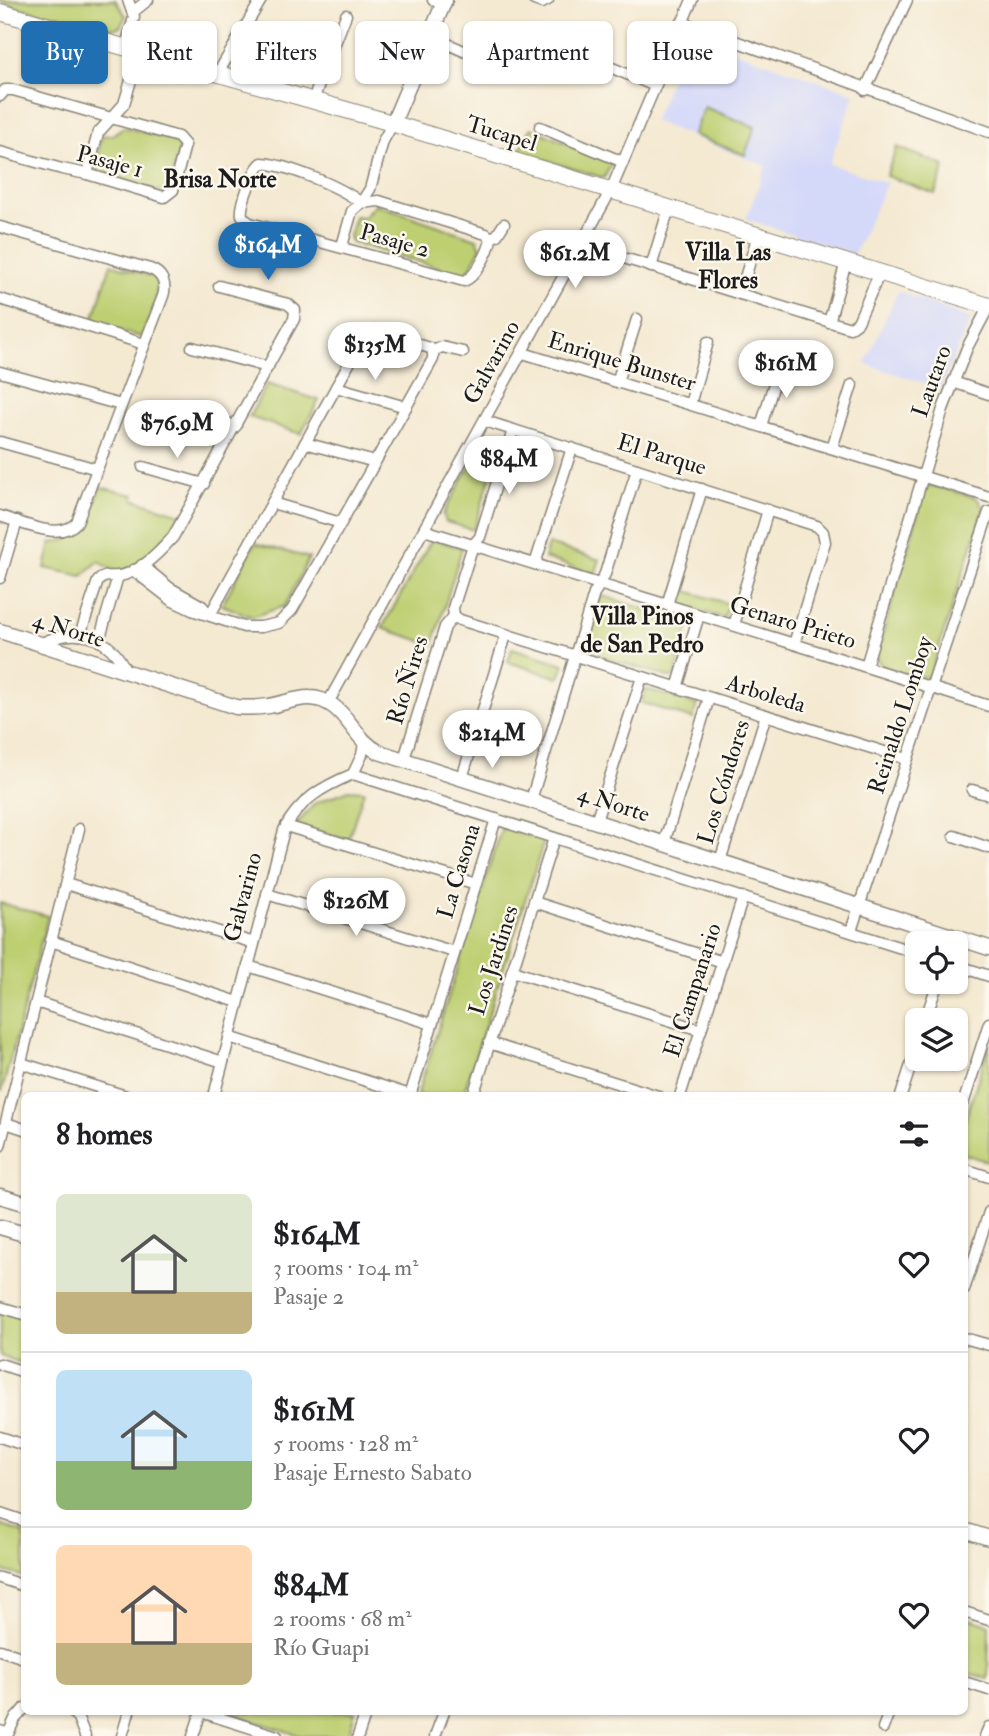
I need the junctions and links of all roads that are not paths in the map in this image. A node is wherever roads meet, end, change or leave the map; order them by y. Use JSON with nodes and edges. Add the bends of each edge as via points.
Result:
{"nodes":[{"id":1,"x":128,"y":0,"type":"edge"},
{"id":2,"x":148,"y":0,"type":"edge"},
{"id":3,"x":261,"y":0,"type":"edge"},
{"id":4,"x":534,"y":0,"type":"edge"},
{"id":5,"x":548,"y":0,"type":"edge"},
{"id":6,"x":677,"y":0,"type":"edge"},
{"id":7,"x":907,"y":0,"type":"edge"},
{"id":8,"x":440,"y":1,"type":"edge"},
{"id":9,"x":691,"y":3,"type":"edge"},
{"id":10,"x":0,"y":12,"type":"edge"},
{"id":11,"x":133,"y":12,"type":"junction"},
{"id":12,"x":346,"y":15,"type":"dead end"},
{"id":13,"x":133,"y":21,"type":"edge"},
{"id":14,"x":434,"y":21,"type":"edge"},
{"id":15,"x":682,"y":21,"type":"edge"},
{"id":16,"x":737,"y":42,"type":"edge"},
{"id":17,"x":122,"y":45,"type":"edge"},
{"id":18,"x":613,"y":68,"type":"edge"},
{"id":19,"x":218,"y":73,"type":"joint"},
{"id":20,"x":127,"y":84,"type":"edge"},
{"id":21,"x":410,"y":84,"type":"edge"},
{"id":22,"x":655,"y":86,"type":"joint"},
{"id":23,"x":865,"y":90,"type":"junction"},
{"id":24,"x":0,"y":96,"type":"edge"},
{"id":25,"x":313,"y":100,"type":"junction"},
{"id":26,"x":112,"y":118,"type":"junction"},
{"id":27,"x":393,"y":123,"type":"junction"},
{"id":28,"x":540,"y":127,"type":"dead end"},
{"id":29,"x":989,"y":132,"type":"edge"},
{"id":30,"x":0,"y":152,"type":"edge"},
{"id":31,"x":623,"y":162,"type":"junction"},
{"id":32,"x":87,"y":174,"type":"junction"},
{"id":33,"x":611,"y":190,"type":"junction"},
{"id":34,"x":362,"y":203,"type":"junction"},
{"id":35,"x":669,"y":208,"type":"junction"},
{"id":36,"x":504,"y":223,"type":"dead end"},
{"id":37,"x":0,"y":227,"type":"edge"},
{"id":38,"x":758,"y":235,"type":"junction"},
{"id":39,"x":491,"y":238,"type":"junction"},
{"id":40,"x":342,"y":246,"type":"junction"},
{"id":41,"x":626,"y":259,"type":"dead end"},
{"id":42,"x":846,"y":262,"type":"junction"},
{"id":43,"x":651,"y":267,"type":"junction"},
{"id":44,"x":880,"y":272,"type":"junction"},
{"id":45,"x":219,"y":286,"type":"dead end"},
{"id":46,"x":740,"y":294,"type":"junction"},
{"id":47,"x":0,"y":299,"type":"edge"},
{"id":48,"x":989,"y":305,"type":"edge"},
{"id":49,"x":637,"y":319,"type":"dead end"},
{"id":50,"x":829,"y":322,"type":"junction"},
{"id":51,"x":708,"y":342,"type":"dead end"},
{"id":52,"x":144,"y":344,"type":"junction"},
{"id":53,"x":192,"y":347,"type":"dead end"},
{"id":54,"x":433,"y":351,"type":"junction"},
{"id":55,"x":463,"y":352,"type":"dead end"},
{"id":56,"x":523,"y":353,"type":"junction"},
{"id":57,"x":780,"y":364,"type":"dead end"},
{"id":58,"x":268,"y":368,"type":"junction"},
{"id":59,"x":0,"y":372,"type":"edge"},
{"id":60,"x":617,"y":382,"type":"junction"},
{"id":61,"x":953,"y":382,"type":"junction"},
{"id":62,"x":852,"y":385,"type":"dead end"},
{"id":63,"x":336,"y":387,"type":"junction"},
{"id":64,"x":989,"y":394,"type":"edge"},
{"id":65,"x":690,"y":404,"type":"junction"},
{"id":66,"x":121,"y":405,"type":"junction"},
{"id":67,"x":170,"y":407,"type":"dead end"},
{"id":68,"x":406,"y":407,"type":"junction"},
{"id":69,"x":485,"y":421,"type":"junction"},
{"id":70,"x":236,"y":425,"type":"junction"},
{"id":71,"x":761,"y":426,"type":"junction"},
{"id":72,"x":513,"y":430,"type":"junction"},
{"id":73,"x":0,"y":442,"type":"edge"},
{"id":74,"x":305,"y":443,"type":"junction"},
{"id":75,"x":572,"y":448,"type":"junction"},
{"id":76,"x":832,"y":448,"type":"junction"},
{"id":77,"x":375,"y":462,"type":"junction"},
{"id":78,"x":143,"y":467,"type":"dead end"},
{"id":79,"x":97,"y":469,"type":"junction"},
{"id":80,"x":637,"y":469,"type":"junction"},
{"id":81,"x":922,"y":476,"type":"junction"},
{"id":82,"x":204,"y":484,"type":"junction"},
{"id":83,"x":702,"y":489,"type":"junction"},
{"id":84,"x":989,"y":497,"type":"edge"},
{"id":85,"x":272,"y":503,"type":"junction"},
{"id":86,"x":768,"y":510,"type":"junction"},
{"id":87,"x":989,"y":512,"type":"edge"},
{"id":88,"x":0,"y":516,"type":"edge"},
{"id":89,"x":17,"y":521,"type":"junction"},
{"id":90,"x":341,"y":523,"type":"junction"},
{"id":91,"x":424,"y":530,"type":"junction"},
{"id":92,"x":473,"y":545,"type":"junction"},
{"id":93,"x":535,"y":564,"type":"junction"},
{"id":94,"x":138,"y":568,"type":"junction"},
{"id":95,"x":118,"y":576,"type":"junction"},
{"id":96,"x":0,"y":578,"type":"edge"},
{"id":97,"x":599,"y":584,"type":"junction"},
{"id":98,"x":667,"y":605,"type":"junction"},
{"id":99,"x":210,"y":615,"type":"junction"},
{"id":100,"x":699,"y":615,"type":"junction"},
{"id":101,"x":454,"y":616,"type":"junction"},
{"id":102,"x":734,"y":625,"type":"junction"},
{"id":103,"x":0,"y":631,"type":"edge"},
{"id":104,"x":80,"y":635,"type":"junction"},
{"id":105,"x":506,"y":635,"type":"junction"},
{"id":106,"x":99,"y":641,"type":"junction"},
{"id":107,"x":40,"y":644,"type":"junction"},
{"id":108,"x":794,"y":644,"type":"junction"},
{"id":109,"x":575,"y":656,"type":"junction"},
{"id":110,"x":866,"y":666,"type":"junction"},
{"id":111,"x":126,"y":671,"type":"junction"},
{"id":112,"x":642,"y":677,"type":"junction"},
{"id":113,"x":931,"y":687,"type":"junction"},
{"id":114,"x":677,"y":688,"type":"junction"},
{"id":115,"x":709,"y":698,"type":"junction"},
{"id":116,"x":328,"y":703,"type":"junction"},
{"id":117,"x":989,"y":706,"type":"edge"},
{"id":118,"x":766,"y":715,"type":"junction"},
{"id":119,"x":364,"y":743,"type":"junction"},
{"id":120,"x":907,"y":759,"type":"junction"},
{"id":121,"x":404,"y":760,"type":"junction"},
{"id":122,"x":352,"y":774,"type":"junction"},
{"id":123,"x":462,"y":778,"type":"junction"},
{"id":124,"x":972,"y":790,"type":"dead end"},
{"id":125,"x":989,"y":795,"type":"edge"},
{"id":126,"x":531,"y":800,"type":"junction"},
{"id":127,"x":496,"y":819,"type":"junction"},
{"id":128,"x":596,"y":821,"type":"junction"},
{"id":129,"x":286,"y":825,"type":"junction"},
{"id":130,"x":79,"y":829,"type":"dead end"},
{"id":131,"x":954,"y":836,"type":"dead end"},
{"id":132,"x":554,"y":838,"type":"junction"},
{"id":133,"x":664,"y":843,"type":"junction"},
{"id":134,"x":989,"y":848,"type":"edge"},
{"id":135,"x":720,"y":861,"type":"junction"},
{"id":136,"x":66,"y":884,"type":"junction"},
{"id":137,"x":476,"y":884,"type":"junction"},
{"id":138,"x":267,"y":894,"type":"junction"},
{"id":139,"x":743,"y":897,"type":"junction"},
{"id":140,"x":534,"y":902,"type":"junction"},
{"id":141,"x":859,"y":906,"type":"junction"},
{"id":142,"x":927,"y":931,"type":"edge"},
{"id":143,"x":851,"y":932,"type":"junction"},
{"id":144,"x":51,"y":941,"type":"junction"},
{"id":145,"x":254,"y":943,"type":"junction"},
{"id":146,"x":968,"y":944,"type":"edge"},
{"id":147,"x":989,"y":948,"type":"edge"},
{"id":148,"x":905,"y":949,"type":"edge"},
{"id":149,"x":454,"y":952,"type":"junction"},
{"id":150,"x":723,"y":962,"type":"junction"},
{"id":151,"x":248,"y":966,"type":"junction"},
{"id":152,"x":968,"y":969,"type":"edge"},
{"id":153,"x":512,"y":971,"type":"junction"},
{"id":154,"x":989,"y":976,"type":"edge"},
{"id":155,"x":36,"y":1002,"type":"junction"},
{"id":156,"x":238,"y":1002,"type":"junction"},
{"id":157,"x":989,"y":1023,"type":"edge"},
{"id":158,"x":432,"y":1024,"type":"junction"},
{"id":159,"x":701,"y":1030,"type":"junction"},
{"id":160,"x":229,"y":1037,"type":"junction"},
{"id":161,"x":489,"y":1043,"type":"junction"},
{"id":162,"x":223,"y":1062,"type":"junction"},
{"id":163,"x":21,"y":1063,"type":"junction"},
{"id":164,"x":909,"y":1071,"type":"edge"},
{"id":165,"x":113,"y":1092,"type":"edge"},
{"id":166,"x":215,"y":1092,"type":"edge"},
{"id":167,"x":401,"y":1092,"type":"edge"},
{"id":168,"x":411,"y":1092,"type":"edge"},
{"id":169,"x":473,"y":1092,"type":"edge"},
{"id":170,"x":645,"y":1092,"type":"edge"},
{"id":171,"x":681,"y":1092,"type":"edge"},
{"id":172,"x":902,"y":1092,"type":"edge"},
{"id":173,"x":967,"y":1092,"type":"edge"},
{"id":174,"x":6,"y":1123,"type":"junction"},
{"id":175,"x":21,"y":1128,"type":"edge"},
{"id":176,"x":0,"y":1146,"type":"edge"},
{"id":177,"x":968,"y":1170,"type":"edge"},
{"id":178,"x":989,"y":1177,"type":"edge"},
{"id":179,"x":0,"y":1196,"type":"edge"},
{"id":180,"x":21,"y":1202,"type":"edge"},
{"id":181,"x":989,"y":1212,"type":"edge"},
{"id":182,"x":0,"y":1227,"type":"edge"},
{"id":183,"x":21,"y":1233,"type":"edge"},
{"id":184,"x":968,"y":1278,"type":"edge"},
{"id":185,"x":0,"y":1307,"type":"edge"},
{"id":186,"x":21,"y":1313,"type":"edge"},
{"id":187,"x":968,"y":1339,"type":"edge"},
{"id":188,"x":989,"y":1345,"type":"edge"},
{"id":189,"x":0,"y":1364,"type":"edge"},
{"id":190,"x":21,"y":1371,"type":"edge"},
{"id":191,"x":0,"y":1437,"type":"edge"},
{"id":192,"x":21,"y":1444,"type":"edge"},
{"id":193,"x":0,"y":1513,"type":"edge"},
{"id":194,"x":21,"y":1520,"type":"edge"},
{"id":195,"x":968,"y":1531,"type":"edge"},
{"id":196,"x":989,"y":1538,"type":"edge"},
{"id":197,"x":0,"y":1578,"type":"edge"},
{"id":198,"x":21,"y":1585,"type":"edge"},
{"id":199,"x":968,"y":1613,"type":"edge"},
{"id":200,"x":989,"y":1620,"type":"edge"},
{"id":201,"x":0,"y":1650,"type":"edge"},
{"id":202,"x":21,"y":1657,"type":"edge"},
{"id":203,"x":968,"y":1683,"type":"edge"},
{"id":204,"x":989,"y":1690,"type":"edge"},
{"id":205,"x":21,"y":1712,"type":"edge"},
{"id":206,"x":75,"y":1715,"type":"edge"},
{"id":207,"x":128,"y":1715,"type":"edge"},
{"id":208,"x":200,"y":1715,"type":"edge"},
{"id":209,"x":210,"y":1715,"type":"edge"},
{"id":210,"x":365,"y":1715,"type":"edge"},
{"id":211,"x":443,"y":1715,"type":"edge"},
{"id":212,"x":887,"y":1715,"type":"edge"},
{"id":213,"x":989,"y":1727,"type":"edge"},
{"id":214,"x":883,"y":1728,"type":"dead end"},
{"id":215,"x":4,"y":1732,"type":"edge"},
{"id":216,"x":85,"y":1736,"type":"edge"},
{"id":217,"x":122,"y":1736,"type":"edge"},
{"id":218,"x":193,"y":1736,"type":"edge"},
{"id":219,"x":277,"y":1736,"type":"edge"},
{"id":220,"x":358,"y":1736,"type":"edge"},
{"id":221,"x":435,"y":1736,"type":"edge"},
{"id":222,"x":985,"y":1736,"type":"edge"}],
"edges":[{"from":1,"to":11,"type":"street"},
{"from":2,"to":11,"type":"street"},
{"from":3,"to":19,"type":"street"},
{"from":4,"to":5,"type":"street"},
{"from":6,"to":9,"type":"street"},
{"from":7,"to":23,"type":"street"},
{"from":8,"to":14,"type":"street"},
{"from":9,"to":15,"type":"street","name":"Galvarino"},
{"from":10,"to":17,"type":"main road","name":"Tucapel"},
{"from":11,"to":13,"type":"street"},
{"from":12,"to":25,"type":"street"},
{"from":16,"to":23,"type":"street"},
{"from":18,"to":22,"type":"street"},
{"from":19,"to":25,"type":"main road","name":"Tucapel"},
{"from":20,"to":26,"type":"street","via":[[124,104]]},
{"from":21,"to":27,"type":"street"},
{"from":22,"to":31,"type":"street","name":"Galvarino"},
{"from":23,"to":29,"type":"street"},
{"from":24,"to":26,"type":"street","name":"Pasaje 1","via":[[11,89]]},
{"from":25,"to":27,"type":"main road","name":"Tucapel"},
{"from":26,"to":32,"type":"street","via":[[99,132]]},
{"from":26,"to":32,"type":"street","name":"Pasaje 1","via":[[184,142],[173,190],[160,196]]},
{"from":27,"to":33,"type":"main road","name":"Tucapel"},
{"from":27,"to":34,"type":"street"},
{"from":28,"to":31,"type":"street"},
{"from":30,"to":32,"type":"street","name":"Pasaje 1"},
{"from":31,"to":33,"type":"street","name":"Galvarino"},
{"from":33,"to":35,"type":"main road","name":"Tucapel"},
{"from":33,"to":56,"type":"street","name":"Galvarino"},
{"from":34,"to":39,"type":"street","via":[[379,201]]},
{"from":34,"to":40,"type":"street","via":[[352,211]]},
{"from":34,"to":40,"type":"street","name":"Pasaje 2","via":[[324,182],[262,163],[254,171],[242,209],[244,218]]},
{"from":35,"to":38,"type":"main road","name":"Tucapel"},
{"from":35,"to":43,"type":"street"},
{"from":36,"to":39,"type":"street","name":"Pasaje 2"},
{"from":37,"to":52,"type":"street","via":[[150,269],[162,277],[165,292]]},
{"from":38,"to":42,"type":"main road","name":"Tucapel"},
{"from":38,"to":46,"type":"street"},
{"from":39,"to":40,"type":"street","name":"Pasaje 2","via":[[472,277],[464,281]]},
{"from":41,"to":43,"type":"street"},
{"from":42,"to":44,"type":"main road","name":"Tucapel"},
{"from":42,"to":50,"type":"street"},
{"from":43,"to":46,"type":"street"},
{"from":44,"to":48,"type":"main road","name":"Tucapel"},
{"from":44,"to":50,"type":"street","via":[[857,325],[850,328]]},
{"from":45,"to":58,"type":"street","via":[[288,304],[295,310]]},
{"from":46,"to":50,"type":"street"},
{"from":47,"to":52,"type":"street"},
{"from":48,"to":61,"type":"street","name":"Lautaro"},
{"from":49,"to":60,"type":"street"},
{"from":51,"to":65,"type":"street"},
{"from":52,"to":66,"type":"street"},
{"from":53,"to":58,"type":"street"},
{"from":54,"to":55,"type":"street","via":[[442,347]]},
{"from":54,"to":63,"type":"street","via":[[368,331]]},
{"from":54,"to":68,"type":"street"},
{"from":56,"to":60,"type":"street","name":"Enrique Bunster"},
{"from":56,"to":69,"type":"street","name":"Galvarino"},
{"from":57,"to":71,"type":"street"},
{"from":58,"to":70,"type":"street"},
{"from":59,"to":66,"type":"street"},
{"from":60,"to":65,"type":"street","name":"Enrique Bunster"},
{"from":61,"to":64,"type":"street"},
{"from":61,"to":81,"type":"street","name":"Lautaro"},
{"from":62,"to":76,"type":"street"},
{"from":63,"to":68,"type":"street"},
{"from":63,"to":74,"type":"street"},
{"from":65,"to":71,"type":"street","name":"Enrique Bunster"},
{"from":66,"to":79,"type":"street"},
{"from":67,"to":70,"type":"street"},
{"from":68,"to":77,"type":"street"},
{"from":69,"to":72,"type":"street","name":"El Parque"},
{"from":69,"to":91,"type":"street","name":"Galvarino"},
{"from":70,"to":82,"type":"street"},
{"from":71,"to":76,"type":"street","name":"Enrique Bunster"},
{"from":72,"to":75,"type":"street","name":"El Parque"},
{"from":72,"to":92,"type":"street","name":"Río Ñires","via":[[480,537]]},
{"from":73,"to":79,"type":"street"},
{"from":74,"to":77,"type":"street"},
{"from":74,"to":85,"type":"street"},
{"from":75,"to":80,"type":"street","name":"El Parque"},
{"from":75,"to":93,"type":"street"},
{"from":76,"to":81,"type":"street","name":"Enrique Bunster"},
{"from":77,"to":90,"type":"street"},
{"from":78,"to":82,"type":"street"},
{"from":79,"to":89,"type":"street","via":[[71,528],[62,531]]},
{"from":80,"to":83,"type":"street","name":"El Parque"},
{"from":80,"to":97,"type":"street"},
{"from":81,"to":84,"type":"street","name":"Enrique Bunster"},
{"from":81,"to":110,"type":"street","name":"Lautaro"},
{"from":82,"to":94,"type":"street","via":[[173,537]]},
{"from":83,"to":86,"type":"street","name":"El Parque"},
{"from":83,"to":98,"type":"street"},
{"from":85,"to":90,"type":"street"},
{"from":85,"to":99,"type":"street"},
{"from":86,"to":102,"type":"street"},
{"from":86,"to":108,"type":"street","name":"El Parque","via":[[813,524],[823,532],[824,547]]},
{"from":87,"to":113,"type":"street","name":"Reinaldo Lomboy"},
{"from":88,"to":89,"type":"street"},
{"from":89,"to":96,"type":"street"},
{"from":90,"to":99,"type":"street","via":[[284,620],[251,628]]},
{"from":91,"to":92,"type":"street","name":"Genaro Prieto"},
{"from":91,"to":116,"type":"street","name":"Galvarino"},
{"from":92,"to":93,"type":"street","name":"Genaro Prieto"},
{"from":92,"to":101,"type":"street","name":"Río Ñires"},
{"from":93,"to":97,"type":"street","name":"Genaro Prieto"},
{"from":94,"to":95,"type":"street"},
{"from":94,"to":99,"type":"street"},
{"from":95,"to":104,"type":"street","via":[[98,580]]},
{"from":95,"to":106,"type":"street"},
{"from":97,"to":98,"type":"street","name":"Genaro Prieto"},
{"from":97,"to":109,"type":"street"},
{"from":98,"to":100,"type":"street","name":"Genaro Prieto"},
{"from":100,"to":102,"type":"street","name":"Genaro Prieto"},
{"from":100,"to":114,"type":"street"},
{"from":101,"to":105,"type":"street","name":"Arboleda"},
{"from":101,"to":121,"type":"street","name":"Río Ñires","via":[[445,627]]},
{"from":102,"to":108,"type":"street","name":"Genaro Prieto"},
{"from":103,"to":107,"type":"street","name":"4 Norte"},
{"from":104,"to":106,"type":"street"},
{"from":104,"to":107,"type":"street","via":[[63,634]]},
{"from":105,"to":109,"type":"street","name":"Arboleda"},
{"from":105,"to":123,"type":"street"},
{"from":106,"to":111,"type":"street","via":[[114,651]]},
{"from":107,"to":111,"type":"street","name":"4 Norte"},
{"from":108,"to":110,"type":"street","name":"Genaro Prieto"},
{"from":109,"to":112,"type":"street","name":"Arboleda"},
{"from":109,"to":126,"type":"street"},
{"from":110,"to":113,"type":"street","name":"Genaro Prieto"},
{"from":111,"to":116,"type":"street","name":"4 Norte","via":[[236,706],[266,707],[303,697]]},
{"from":112,"to":114,"type":"street","name":"Arboleda"},
{"from":112,"to":128,"type":"street"},
{"from":113,"to":117,"type":"street","name":"Genaro Prieto"},
{"from":113,"to":120,"type":"street","name":"Reinaldo Lomboy"},
{"from":114,"to":115,"type":"street","name":"Arboleda"},
{"from":115,"to":118,"type":"street","name":"Arboleda"},
{"from":115,"to":133,"type":"street"},
{"from":116,"to":119,"type":"street","name":"4 Norte"},
{"from":118,"to":120,"type":"street","name":"Arboleda"},
{"from":118,"to":135,"type":"street","name":"Los Cóndores"},
{"from":119,"to":121,"type":"street","name":"4 Norte"},
{"from":119,"to":122,"type":"street"},
{"from":120,"to":141,"type":"street","name":"Reinaldo Lomboy"},
{"from":121,"to":123,"type":"street","name":"4 Norte"},
{"from":122,"to":127,"type":"street"},
{"from":122,"to":129,"type":"street","name":"Galvarino","via":[[316,791]]},
{"from":123,"to":126,"type":"street","name":"4 Norte"},
{"from":124,"to":125,"type":"street"},
{"from":126,"to":128,"type":"street","name":"4 Norte"},
{"from":127,"to":132,"type":"street"},
{"from":127,"to":137,"type":"street","name":"La Casona"},
{"from":128,"to":133,"type":"street","name":"4 Norte"},
{"from":129,"to":137,"type":"street"},
{"from":129,"to":138,"type":"street","name":"Galvarino"},
{"from":130,"to":136,"type":"street"},
{"from":131,"to":134,"type":"street"},
{"from":132,"to":139,"type":"street"},
{"from":132,"to":140,"type":"street","name":"Los Jardines"},
{"from":133,"to":135,"type":"street","name":"4 Norte"},
{"from":135,"to":141,"type":"street","name":"4 Norte"},
{"from":136,"to":144,"type":"street"},
{"from":136,"to":145,"type":"street"},
{"from":137,"to":149,"type":"street","name":"La Casona"},
{"from":138,"to":145,"type":"street","name":"Galvarino"},
{"from":138,"to":149,"type":"street"},
{"from":139,"to":143,"type":"street"},
{"from":139,"to":150,"type":"street","name":"El Campanario"},
{"from":140,"to":150,"type":"street"},
{"from":140,"to":153,"type":"street","name":"Los Jardines"},
{"from":141,"to":142,"type":"street","name":"4 Norte"},
{"from":141,"to":143,"type":"street","name":"Reinaldo Lomboy"},
{"from":143,"to":148,"type":"street"},
{"from":144,"to":155,"type":"street"},
{"from":144,"to":156,"type":"street"},
{"from":145,"to":151,"type":"street","name":"Galvarino"},
{"from":146,"to":147,"type":"street","name":"4 Norte"},
{"from":149,"to":158,"type":"street","name":"La Casona"},
{"from":150,"to":159,"type":"street","name":"El Campanario"},
{"from":151,"to":156,"type":"street","name":"Galvarino"},
{"from":151,"to":158,"type":"street"},
{"from":152,"to":154,"type":"street"},
{"from":153,"to":159,"type":"street"},
{"from":153,"to":161,"type":"street","name":"Los Jardines"},
{"from":155,"to":162,"type":"street"},
{"from":155,"to":163,"type":"street"},
{"from":156,"to":160,"type":"street","name":"Galvarino"},
{"from":157,"to":173,"type":"street"},
{"from":158,"to":168,"type":"street","name":"La Casona"},
{"from":159,"to":171,"type":"street","name":"El Campanario"},
{"from":160,"to":162,"type":"street","name":"Galvarino"},
{"from":160,"to":167,"type":"street"},
{"from":161,"to":169,"type":"street","name":"Los Jardines"},
{"from":161,"to":170,"type":"street"},
{"from":162,"to":166,"type":"street","name":"Galvarino"},
{"from":163,"to":165,"type":"street"},
{"from":163,"to":174,"type":"street"},
{"from":164,"to":172,"type":"street"},
{"from":174,"to":175,"type":"street"},
{"from":174,"to":176,"type":"street"},
{"from":177,"to":178,"type":"street"},
{"from":179,"to":180,"type":"street"},
{"from":181,"to":184,"type":"street"},
{"from":182,"to":183,"type":"street"},
{"from":185,"to":186,"type":"street"},
{"from":187,"to":188,"type":"street"},
{"from":189,"to":190,"type":"street"},
{"from":191,"to":192,"type":"street"},
{"from":193,"to":194,"type":"street"},
{"from":195,"to":196,"type":"street"},
{"from":197,"to":198,"type":"street"},
{"from":199,"to":200,"type":"street"},
{"from":201,"to":202,"type":"street"},
{"from":203,"to":204,"type":"street"},
{"from":205,"to":215,"type":"street"},
{"from":206,"to":216,"type":"street"},
{"from":207,"to":217,"type":"street"},
{"from":208,"to":218,"type":"street"},
{"from":209,"to":219,"type":"street"},
{"from":210,"to":220,"type":"street"},
{"from":211,"to":221,"type":"street"},
{"from":212,"to":214,"type":"street"},
{"from":213,"to":222,"type":"street"}]}
